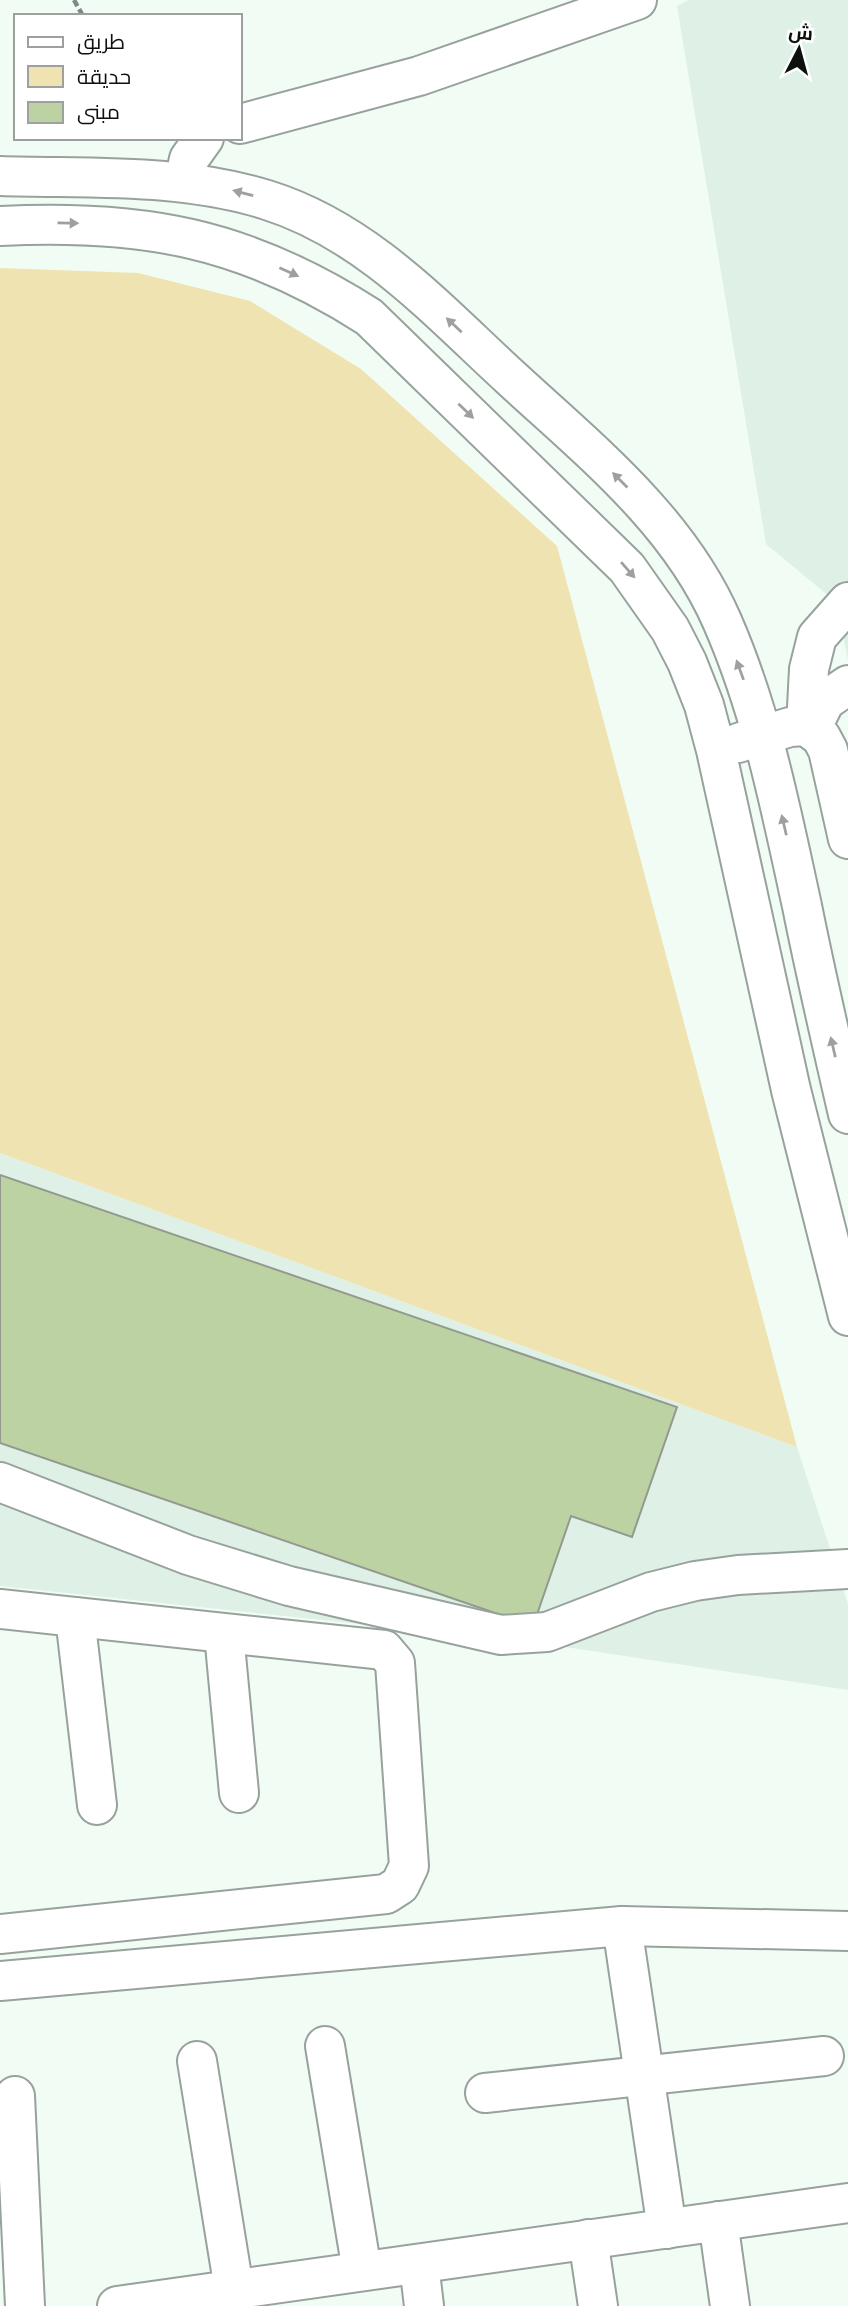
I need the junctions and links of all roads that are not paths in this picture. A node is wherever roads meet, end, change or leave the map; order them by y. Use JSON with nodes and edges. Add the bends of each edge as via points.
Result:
{"nodes":[{"id":1,"x":637,"y":0,"type":"edge"},
{"id":2,"x":242,"y":123,"type":"edge"},
{"id":3,"x":203,"y":140,"type":"edge"},
{"id":4,"x":0,"y":176,"type":"edge"},
{"id":5,"x":184,"y":182,"type":"junction"},
{"id":6,"x":0,"y":226,"type":"edge"},
{"id":7,"x":848,"y":602,"type":"edge"},
{"id":8,"x":848,"y":685,"type":"edge"},
{"id":9,"x":808,"y":727,"type":"junction"},
{"id":10,"x":763,"y":734,"type":"junction"},
{"id":11,"x":716,"y":750,"type":"junction"},
{"id":12,"x":848,"y":839,"type":"edge"},
{"id":13,"x":848,"y":1114,"type":"edge"},
{"id":14,"x":848,"y":1315,"type":"edge"},
{"id":15,"x":0,"y":1482,"type":"edge"},
{"id":16,"x":848,"y":1569,"type":"edge"},
{"id":17,"x":0,"y":1609,"type":"edge"},
{"id":18,"x":75,"y":1617,"type":"junction"},
{"id":19,"x":224,"y":1633,"type":"junction"},
{"id":20,"x":239,"y":1793,"type":"dead end"},
{"id":21,"x":97,"y":1805,"type":"dead end"},
{"id":22,"x":622,"y":1926,"type":"junction"},
{"id":23,"x":848,"y":1931,"type":"edge"},
{"id":24,"x":0,"y":1934,"type":"edge"},
{"id":25,"x":0,"y":1981,"type":"edge"},
{"id":26,"x":325,"y":2046,"type":"dead end"},
{"id":27,"x":824,"y":2056,"type":"dead end"},
{"id":28,"x":197,"y":2061,"type":"dead end"},
{"id":29,"x":644,"y":2076,"type":"junction"},
{"id":30,"x":485,"y":2093,"type":"dead end"},
{"id":31,"x":15,"y":2096,"type":"dead end"},
{"id":32,"x":848,"y":2203,"type":"edge"},
{"id":33,"x":718,"y":2221,"type":"junction"},
{"id":34,"x":667,"y":2229,"type":"junction"},
{"id":35,"x":588,"y":2239,"type":"junction"},
{"id":36,"x":419,"y":2263,"type":"junction"},
{"id":37,"x":362,"y":2272,"type":"junction"},
{"id":38,"x":234,"y":2289,"type":"junction"},
{"id":39,"x":309,"y":2293,"type":"edge"},
{"id":40,"x":130,"y":2305,"type":"edge"},
{"id":41,"x":25,"y":2306,"type":"edge"},
{"id":42,"x":424,"y":2306,"type":"edge"},
{"id":43,"x":598,"y":2306,"type":"edge"},
{"id":44,"x":730,"y":2306,"type":"edge"}],
"edges":[{"from":1,"to":2,"type":"street","via":[[419,76]]},
{"from":3,"to":5,"type":"street","via":[[189,159]]},
{"from":4,"to":5,"type":"street"},
{"from":10,"to":5,"type":"street","one_way":true,"via":[[707,591],[661,523],[599,459],[376,255],[306,214],[234,190]]},
{"from":6,"to":11,"type":"street","one_way":true,"via":[[94,223],[180,235],[260,259],[369,317],[627,568],[687,662]]},
{"from":7,"to":9,"type":"street","via":[[817,637],[809,669]]},
{"from":8,"to":9,"type":"street","via":[[825,701]]},
{"from":9,"to":10,"type":"street"},
{"from":9,"to":12,"type":"street","via":[[828,750]]},
{"from":10,"to":11,"type":"street"},
{"from":13,"to":10,"type":"street","one_way":true},
{"from":11,"to":14,"type":"street","via":[[791,1090]]},
{"from":15,"to":16,"type":"street","via":[[188,1555],[289,1586],[501,1635],[547,1632],[651,1592],[695,1581]]},
{"from":17,"to":18,"type":"street"},
{"from":18,"to":19,"type":"street"},
{"from":18,"to":21,"type":"street"},
{"from":19,"to":20,"type":"street"},
{"from":19,"to":24,"type":"street","via":[[376,1647],[391,1655],[409,1866],[400,1885],[386,1894]]},
{"from":22,"to":23,"type":"street"},
{"from":22,"to":25,"type":"street"},
{"from":22,"to":29,"type":"street"},
{"from":26,"to":37,"type":"street"},
{"from":27,"to":29,"type":"street"},
{"from":28,"to":38,"type":"street"},
{"from":29,"to":30,"type":"street"},
{"from":29,"to":34,"type":"street"},
{"from":31,"to":41,"type":"street"},
{"from":32,"to":33,"type":"street"},
{"from":33,"to":34,"type":"street"},
{"from":33,"to":44,"type":"street"},
{"from":34,"to":35,"type":"street"},
{"from":35,"to":36,"type":"street"},
{"from":35,"to":43,"type":"street"},
{"from":36,"to":37,"type":"street"},
{"from":36,"to":42,"type":"street"},
{"from":37,"to":39,"type":"street"},
{"from":38,"to":39,"type":"street"},
{"from":38,"to":40,"type":"street"}]}
